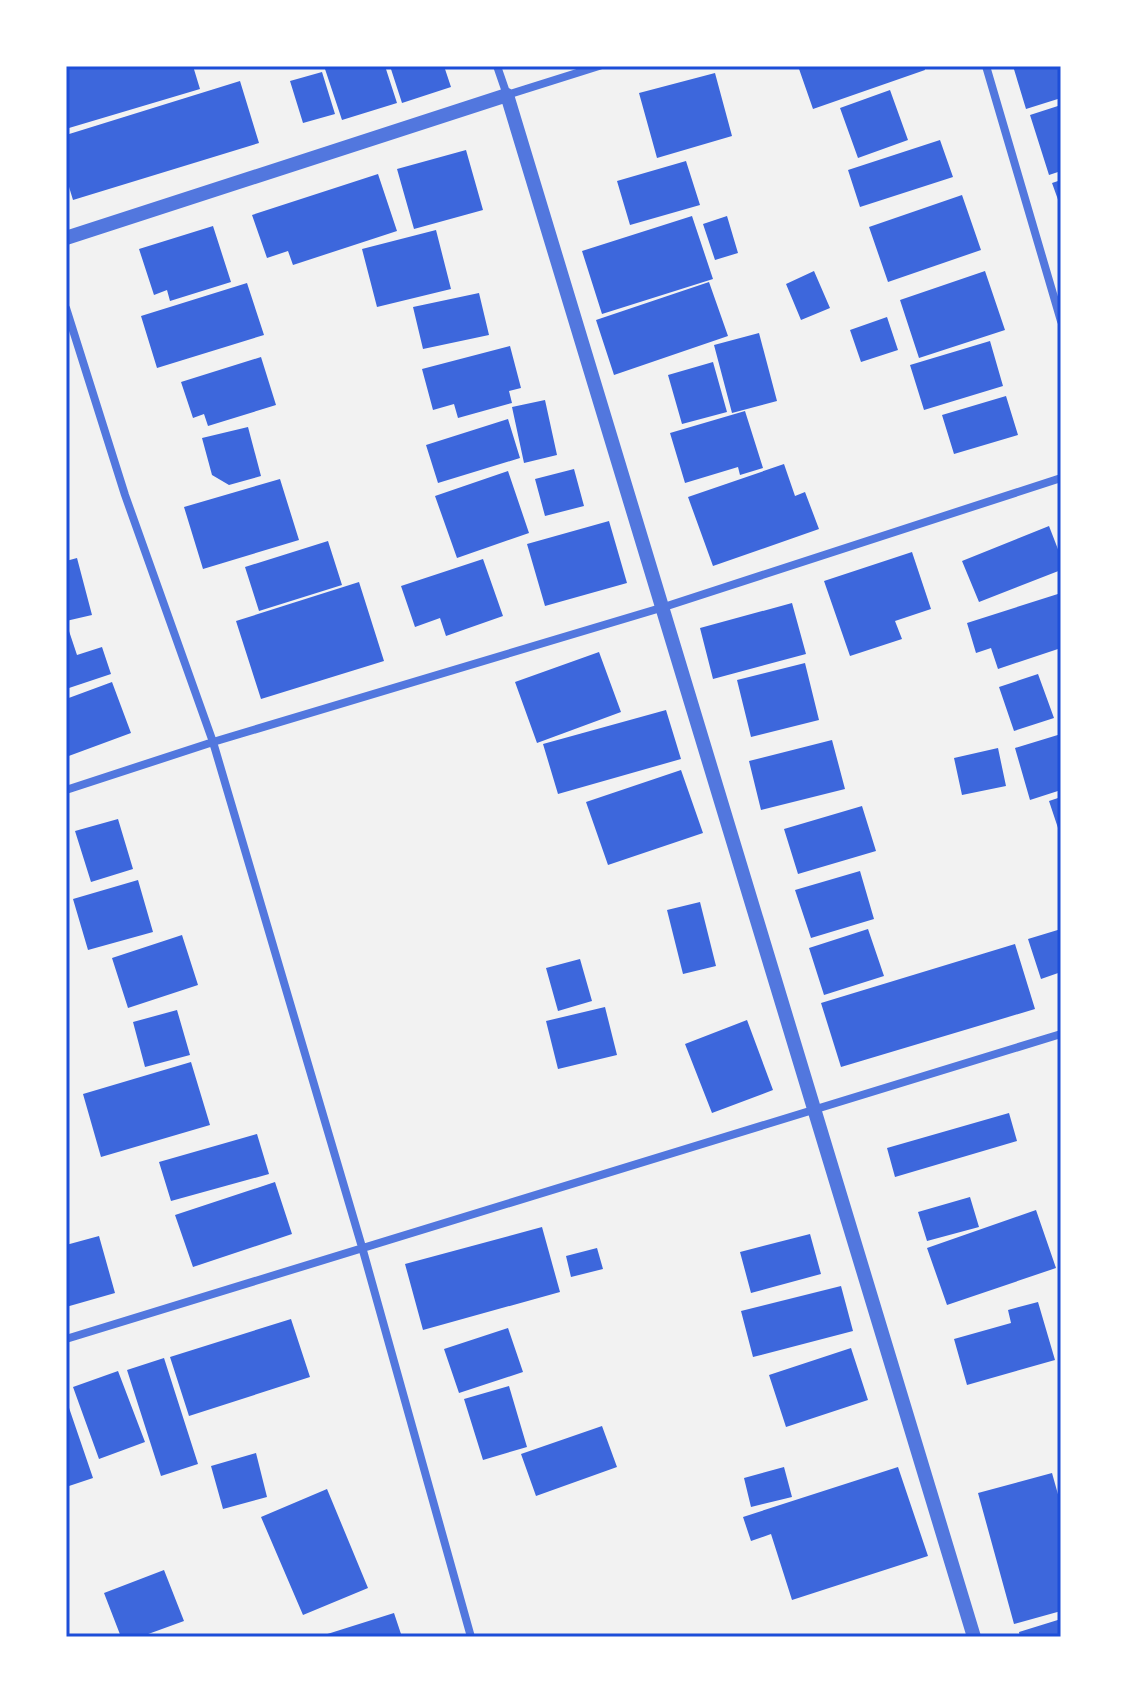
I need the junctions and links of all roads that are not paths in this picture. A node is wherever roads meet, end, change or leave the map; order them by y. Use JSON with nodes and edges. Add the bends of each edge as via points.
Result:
{"nodes":[{"id":1,"x":497,"y":66,"type":"edge"},
{"id":2,"x":599,"y":66,"type":"edge"},
{"id":3,"x":986,"y":66,"type":"edge"},
{"id":4,"x":507,"y":95,"type":"junction"},
{"id":5,"x":66,"y":238,"type":"edge"},
{"id":6,"x":66,"y":308,"type":"edge"},
{"id":7,"x":1061,"y":321,"type":"edge"},
{"id":8,"x":1061,"y":478,"type":"edge"},
{"id":9,"x":664,"y":607,"type":"junction"},
{"id":10,"x":213,"y":742,"type":"junction"},
{"id":11,"x":66,"y":790,"type":"edge"},
{"id":12,"x":1061,"y":1034,"type":"edge"},
{"id":13,"x":814,"y":1110,"type":"junction"},
{"id":14,"x":362,"y":1247,"type":"junction"},
{"id":15,"x":66,"y":1339,"type":"edge"},
{"id":16,"x":471,"y":1637,"type":"edge"},
{"id":17,"x":974,"y":1637,"type":"edge"}],
"edges":[{"from":1,"to":4,"type":"street"},
{"from":2,"to":4,"type":"street"},
{"from":3,"to":7,"type":"street"},
{"from":4,"to":5,"type":"street"},
{"from":4,"to":9,"type":"street"},
{"from":6,"to":10,"type":"street","via":[[125,495]]},
{"from":8,"to":9,"type":"street"},
{"from":9,"to":10,"type":"street"},
{"from":9,"to":13,"type":"street"},
{"from":10,"to":11,"type":"street"},
{"from":10,"to":14,"type":"street"},
{"from":12,"to":13,"type":"street"},
{"from":13,"to":14,"type":"street"},
{"from":13,"to":17,"type":"street"},
{"from":14,"to":15,"type":"street"},
{"from":14,"to":16,"type":"street"}]}
